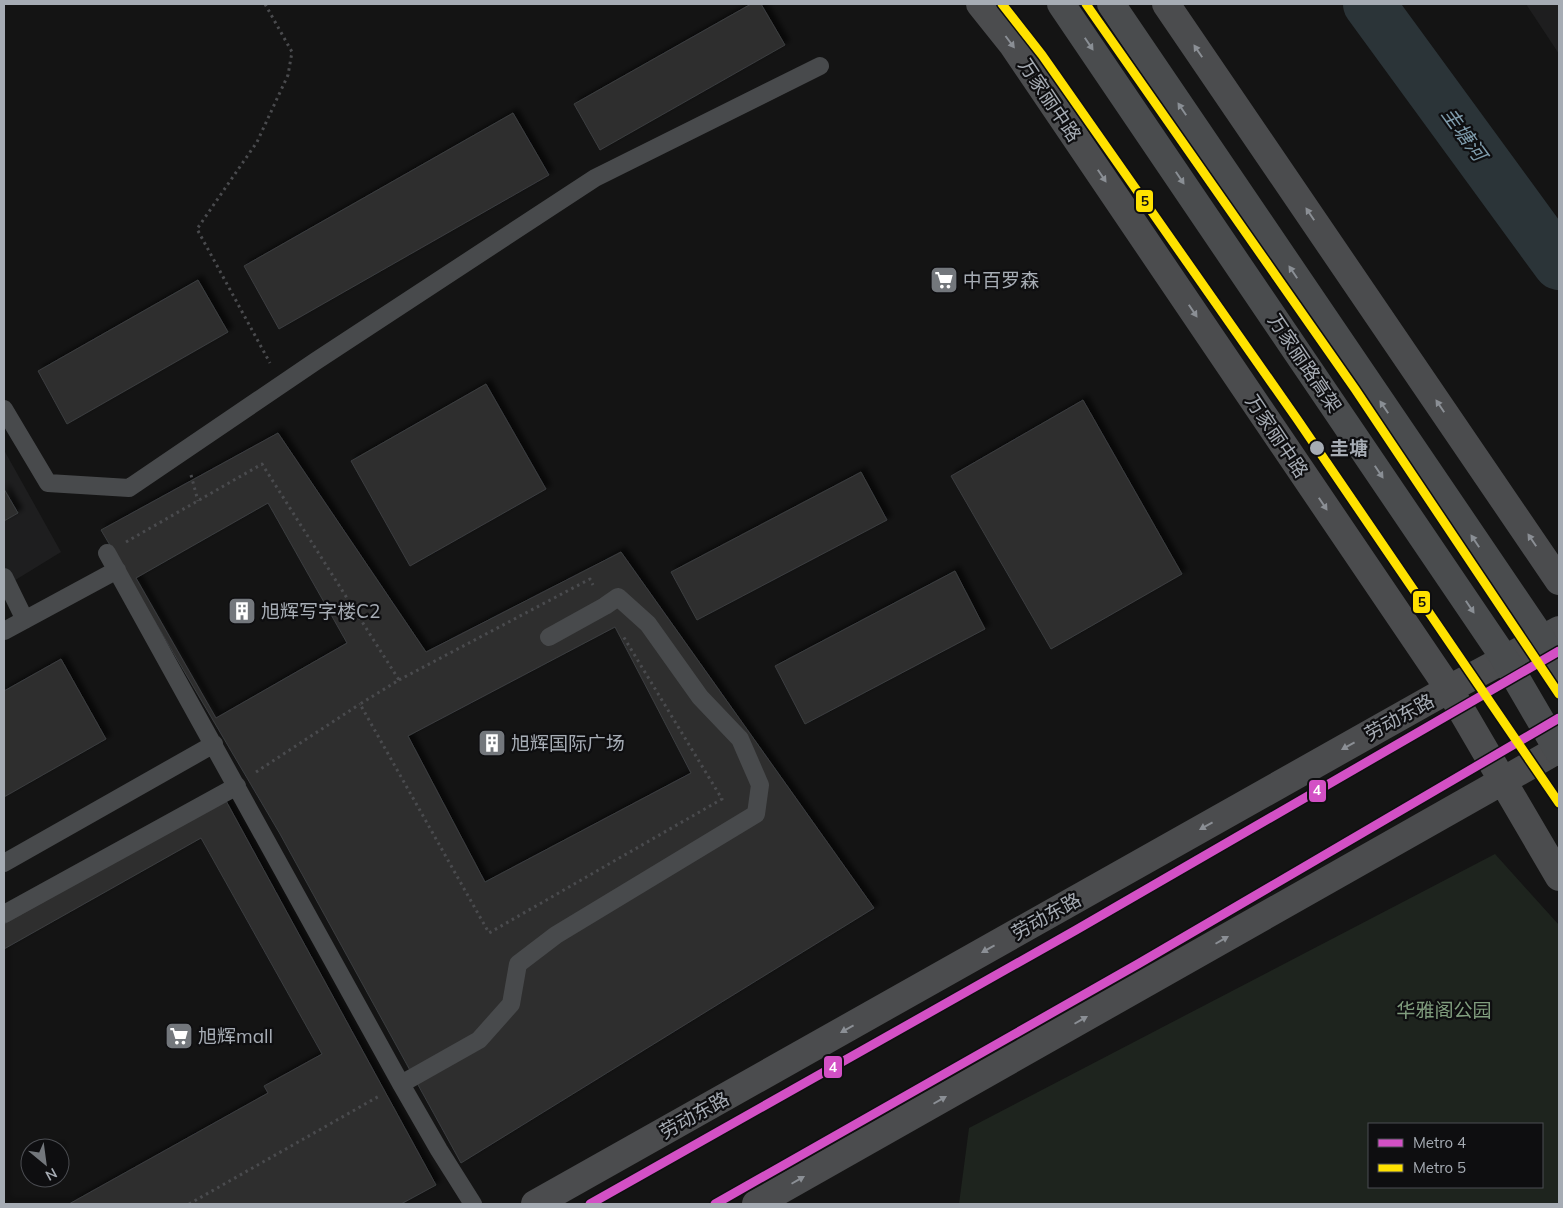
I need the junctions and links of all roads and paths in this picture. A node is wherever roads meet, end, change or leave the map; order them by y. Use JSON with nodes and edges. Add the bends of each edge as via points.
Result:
{"nodes":[{"id":1,"x":264,"y":4,"type":"edge"},
{"id":2,"x":980,"y":4,"type":"edge"},
{"id":3,"x":1061,"y":4,"type":"edge"},
{"id":4,"x":1111,"y":4,"type":"edge"},
{"id":5,"x":1166,"y":4,"type":"edge"},
{"id":6,"x":820,"y":66,"type":"dead end"},
{"id":7,"x":284,"y":383,"type":"junction"},
{"id":8,"x":4,"y":409,"type":"edge"},
{"id":9,"x":107,"y":553,"type":"joint"},
{"id":10,"x":117,"y":570,"type":"junction"},
{"id":11,"x":4,"y":577,"type":"edge"},
{"id":12,"x":1559,"y":581,"type":"edge"},
{"id":13,"x":605,"y":606,"type":"junction"},
{"id":14,"x":25,"y":620,"type":"junction"},
{"id":15,"x":1559,"y":630,"type":"edge"},
{"id":16,"x":4,"y":631,"type":"edge"},
{"id":17,"x":549,"y":637,"type":"dead end"},
{"id":18,"x":1559,"y":670,"type":"edge"},
{"id":19,"x":400,"y":680,"type":"junction"},
{"id":20,"x":1449,"y":689,"type":"junction"},
{"id":21,"x":360,"y":704,"type":"junction"},
{"id":22,"x":214,"y":744,"type":"junction"},
{"id":23,"x":1559,"y":750,"type":"edge"},
{"id":24,"x":1503,"y":781,"type":"junction"},
{"id":25,"x":236,"y":786,"type":"junction"},
{"id":26,"x":4,"y":863,"type":"edge"},
{"id":27,"x":1559,"y":877,"type":"edge"},
{"id":28,"x":4,"y":914,"type":"edge"},
{"id":29,"x":401,"y":1084,"type":"junction"},
{"id":30,"x":189,"y":1204,"type":"edge"},
{"id":31,"x":473,"y":1204,"type":"edge"},
{"id":32,"x":535,"y":1204,"type":"edge"},
{"id":33,"x":756,"y":1204,"type":"edge"}],
"edges":[{"from":1,"to":7,"type":"path","via":[[292,52],[288,75],[257,142],[196,229],[264,354]]},
{"from":2,"to":20,"type":"main road","name":"万家丽中路","one_way":true,"via":[[1012,44]]},
{"from":3,"to":23,"type":"highway","name":"万家丽路高架","one_way":true,"bridge":true,"via":[[1503,656]]},
{"from":18,"to":4,"type":"highway","one_way":true,"bridge":true,"via":[[1532,625]]},
{"from":12,"to":5,"type":"main road","one_way":true},
{"from":6,"to":7,"type":"lane","via":[[595,178]]},
{"from":7,"to":8,"type":"lane","via":[[129,488],[48,483]]},
{"from":9,"to":10,"type":"lane"},
{"from":9,"to":19,"type":"path","via":[[262,464]]},
{"from":10,"to":14,"type":"lane"},
{"from":10,"to":22,"type":"lane"},
{"from":11,"to":14,"type":"lane"},
{"from":13,"to":17,"type":"lane"},
{"from":13,"to":19,"type":"path","via":[[590,579]]},
{"from":13,"to":21,"type":"path","via":[[722,799],[489,933]]},
{"from":13,"to":29,"type":"lane","via":[[618,598],[648,624],[700,697],[740,739],[760,785],[756,814],[556,935],[518,964],[511,1004],[480,1040]]},
{"from":14,"to":16,"type":"lane"},
{"from":15,"to":20,"type":"main road","name":"劳动东路"},
{"from":19,"to":21,"type":"path"},
{"from":20,"to":24,"type":"main road","name":"万家丽中路"},
{"from":20,"to":32,"type":"main road","name":"劳动东路","one_way":true},
{"from":21,"to":25,"type":"path"},
{"from":22,"to":25,"type":"lane"},
{"from":22,"to":26,"type":"lane"},
{"from":23,"to":24,"type":"main road"},
{"from":24,"to":27,"type":"main road","name":"万家丽中路"},
{"from":33,"to":24,"type":"main road","one_way":true},
{"from":25,"to":28,"type":"lane"},
{"from":25,"to":29,"type":"lane"},
{"from":29,"to":30,"type":"path"},
{"from":29,"to":31,"type":"lane"}]}
